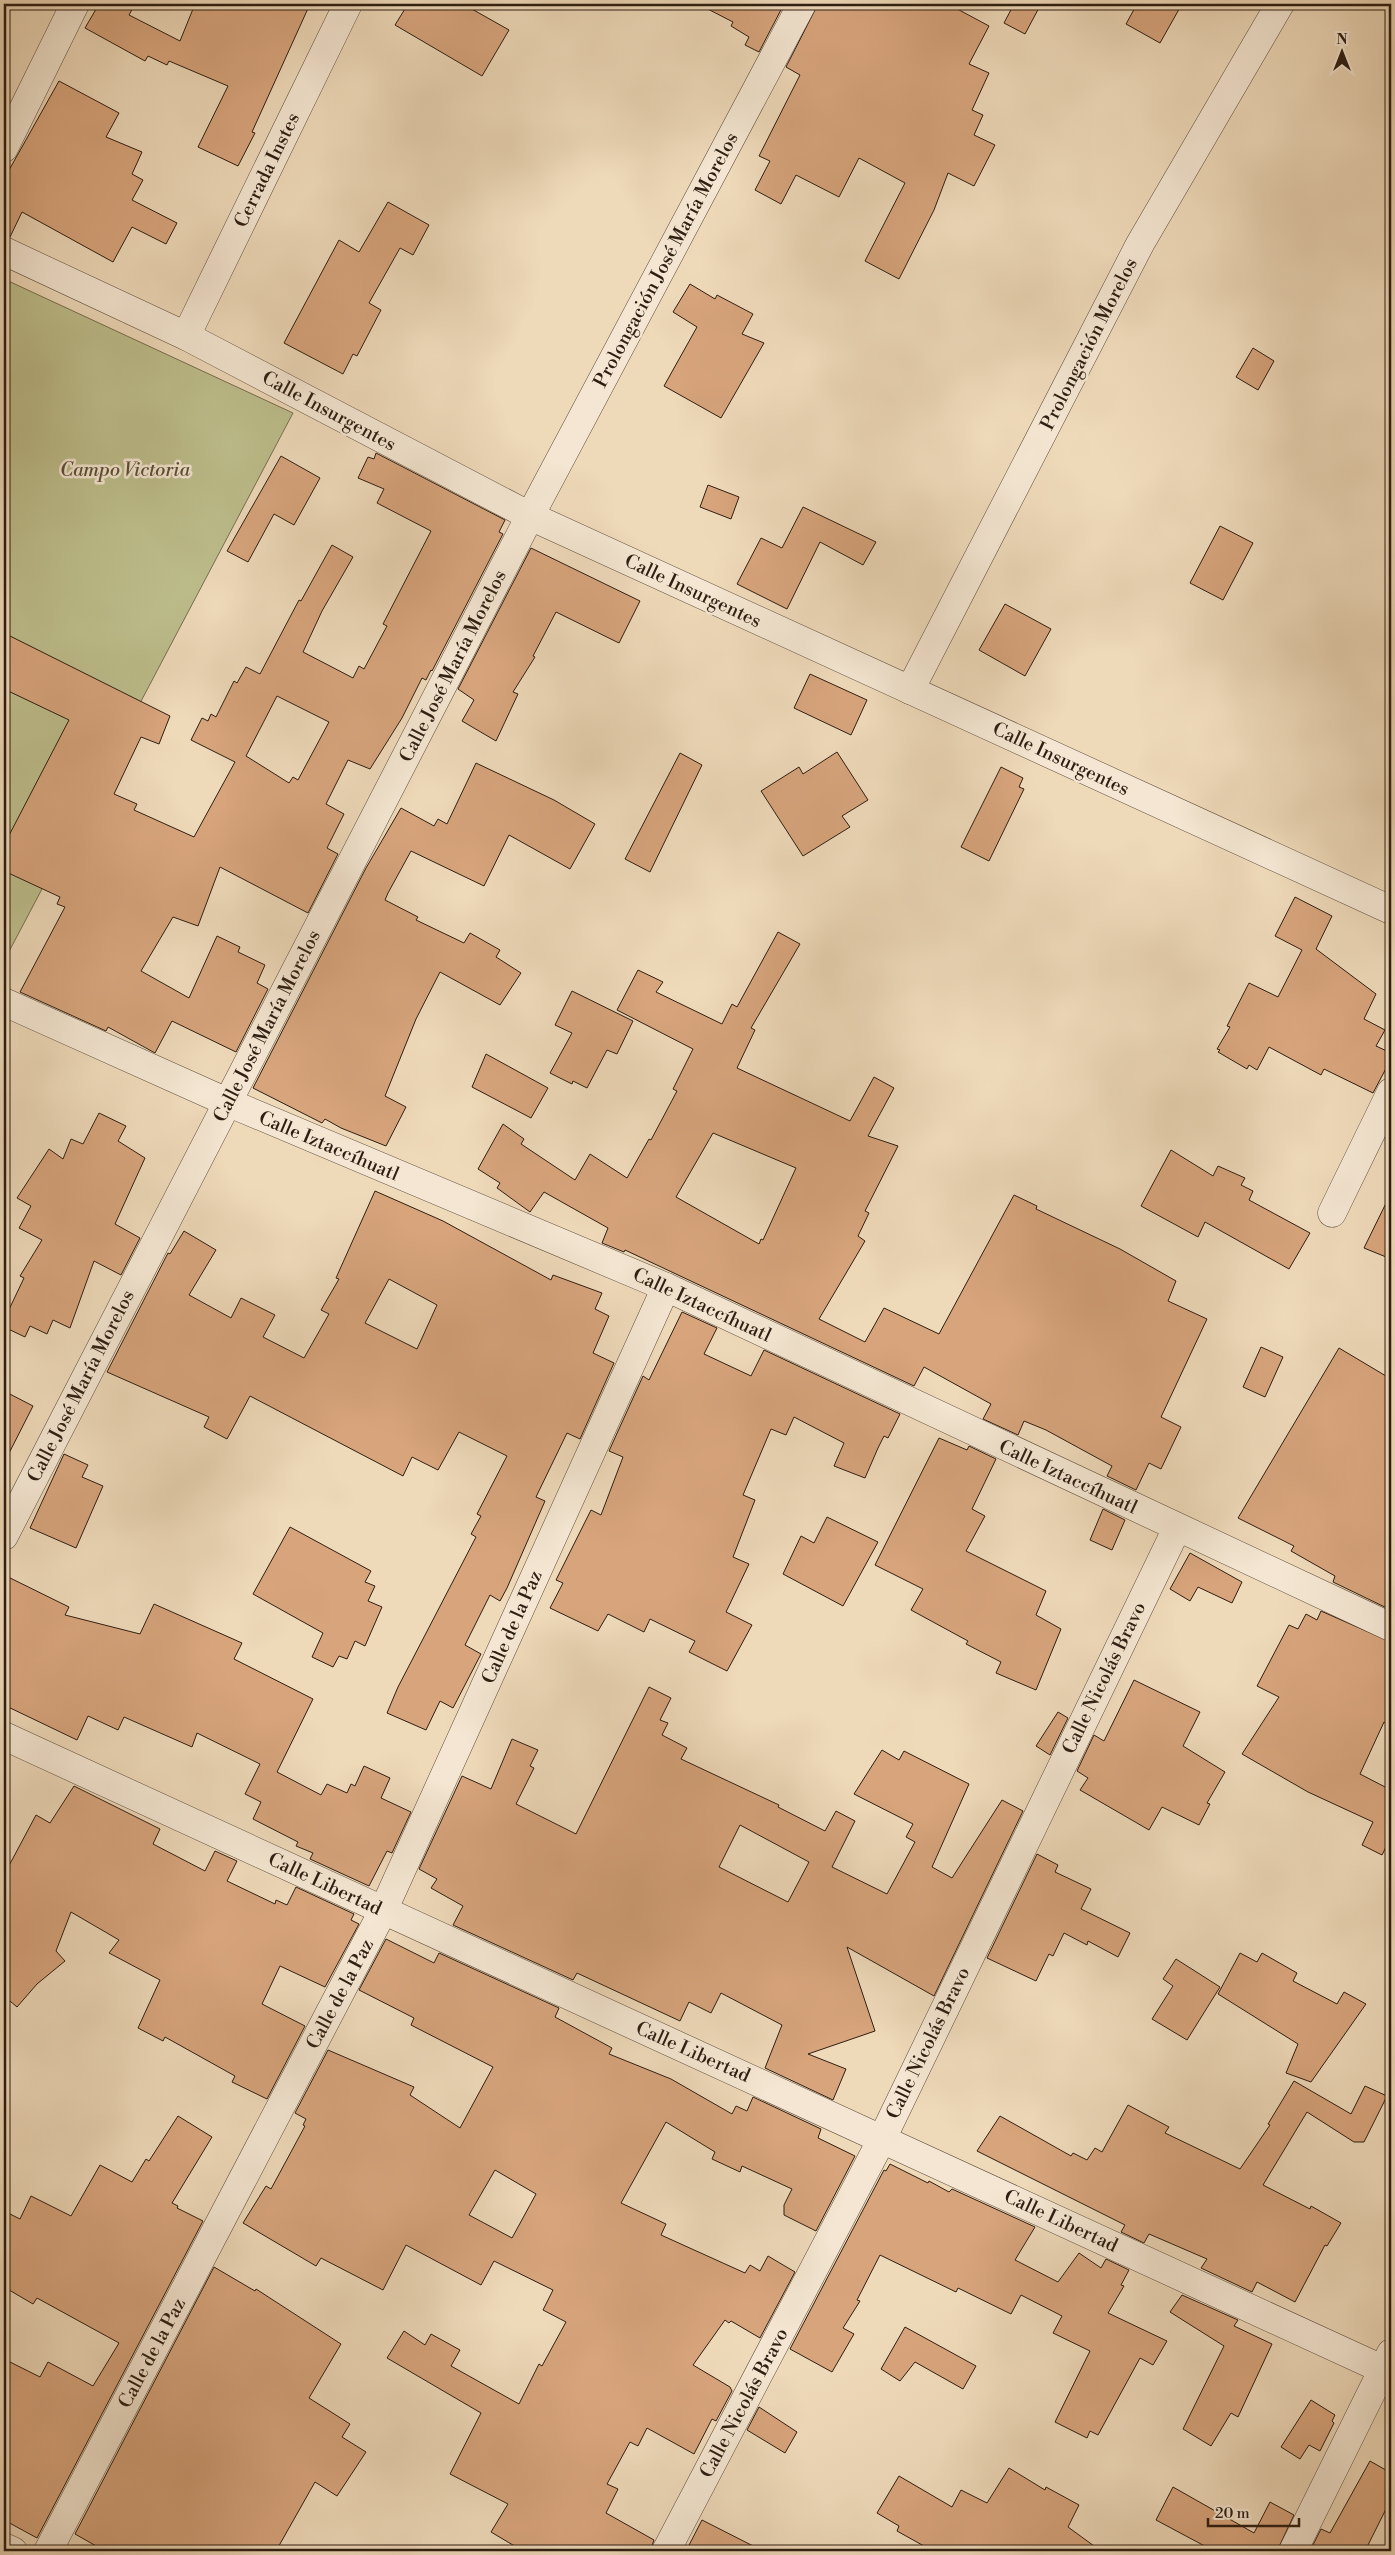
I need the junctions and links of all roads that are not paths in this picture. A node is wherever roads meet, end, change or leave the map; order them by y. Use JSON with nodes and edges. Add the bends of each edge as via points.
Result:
{"nodes":[{"id":1,"x":75,"y":4,"type":"edge"},
{"id":2,"x":348,"y":4,"type":"edge"},
{"id":3,"x":802,"y":4,"type":"edge"},
{"id":4,"x":1280,"y":4,"type":"edge"},
{"id":5,"x":4,"y":148,"type":"edge"},
{"id":6,"x":4,"y":251,"type":"edge"},
{"id":7,"x":186,"y":336,"type":"junction"},
{"id":8,"x":530,"y":516,"type":"junction"},
{"id":9,"x":910,"y":690,"type":"junction"},
{"id":10,"x":1391,"y":910,"type":"edge"},
{"id":11,"x":4,"y":1002,"type":"edge"},
{"id":12,"x":1391,"y":1092,"type":"edge"},
{"id":13,"x":227,"y":1102,"type":"junction"},
{"id":14,"x":1332,"y":1213,"type":"dead end"},
{"id":15,"x":666,"y":1287,"type":"junction"},
{"id":16,"x":1177,"y":1528,"type":"junction"},
{"id":17,"x":4,"y":1536,"type":"edge"},
{"id":18,"x":1391,"y":1627,"type":"edge"},
{"id":19,"x":4,"y":1736,"type":"edge"},
{"id":20,"x":383,"y":1911,"type":"junction"},
{"id":21,"x":882,"y":2138,"type":"junction"},
{"id":22,"x":1387,"y":2361,"type":"edge"},
{"id":23,"x":4,"y":2547,"type":"edge"},
{"id":24,"x":13,"y":2551,"type":"edge"},
{"id":25,"x":48,"y":2551,"type":"edge"},
{"id":26,"x":666,"y":2551,"type":"edge"},
{"id":27,"x":1293,"y":2551,"type":"edge"}],
"edges":[{"from":1,"to":5,"type":"street"},
{"from":2,"to":7,"type":"street","name":"Cerrada Instes"},
{"from":3,"to":8,"type":"street","name":"Prolongación José María Morelos"},
{"from":4,"to":9,"type":"street","name":"Prolongación Morelos","via":[[1140,244]]},
{"from":6,"to":7,"type":"street","name":"Calle Insurgentes"},
{"from":7,"to":8,"type":"street","name":"Calle Insurgentes"},
{"from":8,"to":9,"type":"street","name":"Calle Insurgentes"},
{"from":8,"to":13,"type":"street","name":"Calle José María Morelos"},
{"from":9,"to":10,"type":"street","name":"Calle Insurgentes"},
{"from":11,"to":13,"type":"street","name":"Calle Iztaccíhuatl"},
{"from":12,"to":14,"type":"street"},
{"from":13,"to":15,"type":"street","name":"Calle Iztaccíhuatl"},
{"from":13,"to":17,"type":"street","name":"Calle José María Morelos"},
{"from":15,"to":16,"type":"street","name":"Calle Iztaccíhuatl"},
{"from":15,"to":20,"type":"street","name":"Calle de la Paz"},
{"from":16,"to":18,"type":"street","name":"Calle Iztaccíhuatl"},
{"from":16,"to":21,"type":"street","name":"Calle Nicolás Bravo"},
{"from":19,"to":20,"type":"street","name":"Calle Libertad"},
{"from":20,"to":21,"type":"street","name":"Calle Libertad"},
{"from":20,"to":25,"type":"street","name":"Calle de la Paz"},
{"from":21,"to":22,"type":"street","name":"Calle Libertad"},
{"from":21,"to":26,"type":"street","name":"Calle Nicolás Bravo"},
{"from":22,"to":27,"type":"street"},
{"from":23,"to":24,"type":"street"}]}
